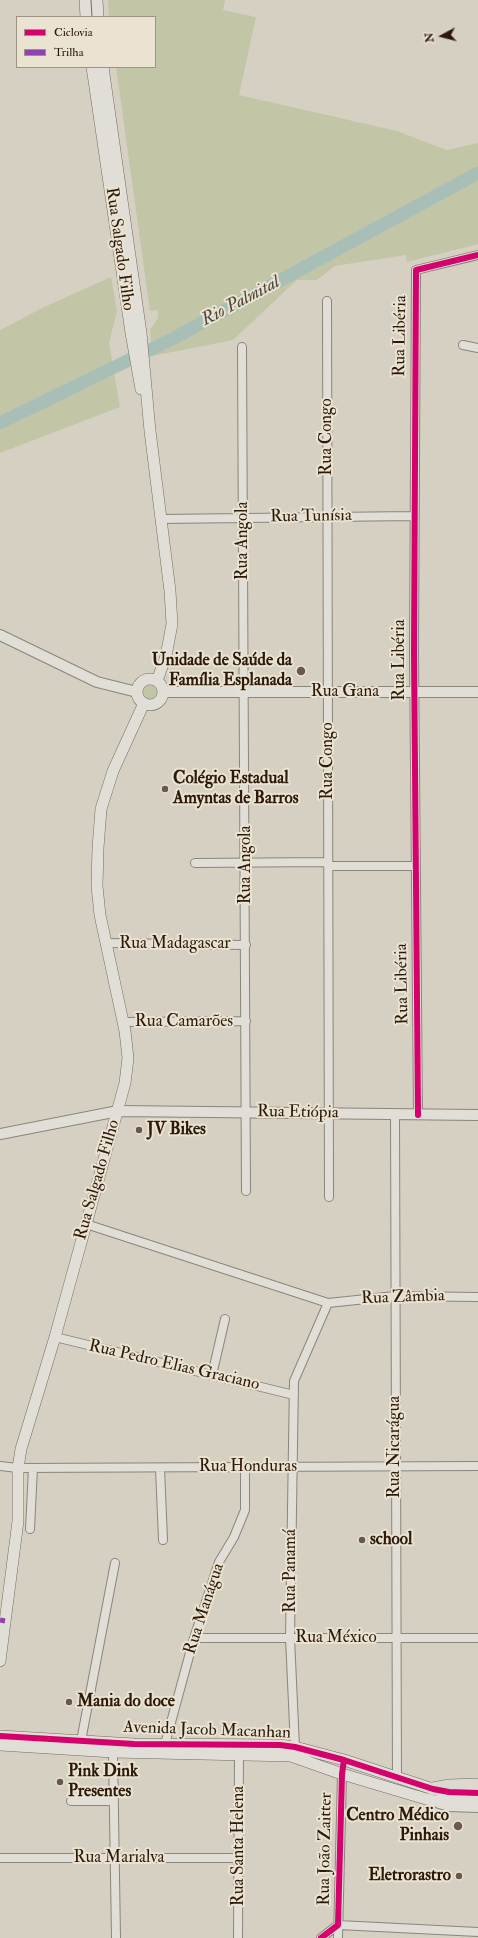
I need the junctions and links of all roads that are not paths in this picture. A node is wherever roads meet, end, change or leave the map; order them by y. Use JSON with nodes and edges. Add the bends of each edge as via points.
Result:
{"nodes":[{"id":1,"x":85,"y":0,"type":"edge"},
{"id":2,"x":97,"y":0,"type":"edge"},
{"id":3,"x":86,"y":16,"type":"edge"},
{"id":4,"x":98,"y":16,"type":"edge"},
{"id":5,"x":92,"y":68,"type":"edge"},
{"id":6,"x":103,"y":68,"type":"edge"},
{"id":7,"x":478,"y":255,"type":"edge"},
{"id":8,"x":327,"y":301,"type":"dead end"},
{"id":9,"x":136,"y":333,"type":"junction"},
{"id":10,"x":463,"y":345,"type":"dead end"},
{"id":11,"x":242,"y":347,"type":"dead end"},
{"id":12,"x":478,"y":348,"type":"edge"},
{"id":13,"x":413,"y":516,"type":"junction"},
{"id":14,"x":328,"y":517,"type":"junction"},
{"id":15,"x":243,"y":518,"type":"junction"},
{"id":16,"x":161,"y":519,"type":"junction"},
{"id":17,"x":0,"y":635,"type":"edge"},
{"id":18,"x":157,"y":681,"type":"junction"},
{"id":19,"x":137,"y":692,"type":"junction"},
{"id":20,"x":164,"y":692,"type":"junction"},
{"id":21,"x":328,"y":692,"type":"junction"},
{"id":22,"x":414,"y":692,"type":"junction"},
{"id":23,"x":478,"y":692,"type":"edge"},
{"id":24,"x":245,"y":693,"type":"junction"},
{"id":25,"x":144,"y":703,"type":"junction"},
{"id":26,"x":195,"y":863,"type":"dead end"},
{"id":27,"x":246,"y":863,"type":"junction"},
{"id":28,"x":328,"y":864,"type":"junction"},
{"id":29,"x":415,"y":866,"type":"junction"},
{"id":30,"x":105,"y":944,"type":"junction"},
{"id":31,"x":246,"y":945,"type":"junction"},
{"id":32,"x":246,"y":1021,"type":"junction"},
{"id":33,"x":123,"y":1022,"type":"junction"},
{"id":34,"x":118,"y":1111,"type":"junction"},
{"id":35,"x":246,"y":1112,"type":"junction"},
{"id":36,"x":330,"y":1114,"type":"junction"},
{"id":37,"x":395,"y":1115,"type":"junction"},
{"id":38,"x":418,"y":1115,"type":"junction"},
{"id":39,"x":478,"y":1115,"type":"edge"},
{"id":40,"x":0,"y":1134,"type":"edge"},
{"id":41,"x":246,"y":1191,"type":"dead end"},
{"id":42,"x":330,"y":1197,"type":"dead end"},
{"id":43,"x":86,"y":1224,"type":"junction"},
{"id":44,"x":395,"y":1296,"type":"junction"},
{"id":45,"x":478,"y":1296,"type":"edge"},
{"id":46,"x":328,"y":1303,"type":"junction"},
{"id":47,"x":225,"y":1319,"type":"dead end"},
{"id":48,"x":55,"y":1337,"type":"junction"},
{"id":49,"x":212,"y":1375,"type":"junction"},
{"id":50,"x":294,"y":1395,"type":"junction"},
{"id":51,"x":0,"y":1466,"type":"edge"},
{"id":52,"x":395,"y":1466,"type":"junction"},
{"id":53,"x":478,"y":1466,"type":"edge"},
{"id":54,"x":245,"y":1467,"type":"junction"},
{"id":55,"x":292,"y":1467,"type":"junction"},
{"id":56,"x":18,"y":1468,"type":"junction"},
{"id":57,"x":33,"y":1468,"type":"junction"},
{"id":58,"x":160,"y":1468,"type":"junction"},
{"id":59,"x":30,"y":1529,"type":"dead end"},
{"id":60,"x":163,"y":1540,"type":"dead end"},
{"id":61,"x":116,"y":1563,"type":"dead end"},
{"id":62,"x":3,"y":1620,"type":"edge"},
{"id":63,"x":194,"y":1638,"type":"junction"},
{"id":64,"x":290,"y":1638,"type":"junction"},
{"id":65,"x":396,"y":1638,"type":"junction"},
{"id":66,"x":478,"y":1638,"type":"edge"},
{"id":67,"x":0,"y":1661,"type":"edge"},
{"id":68,"x":0,"y":1736,"type":"edge"},
{"id":69,"x":81,"y":1741,"type":"junction"},
{"id":70,"x":0,"y":1745,"type":"edge"},
{"id":71,"x":295,"y":1747,"type":"junction"},
{"id":72,"x":164,"y":1749,"type":"junction"},
{"id":73,"x":113,"y":1752,"type":"junction"},
{"id":74,"x":239,"y":1754,"type":"junction"},
{"id":75,"x":344,"y":1760,"type":"junction"},
{"id":76,"x":342,"y":1774,"type":"junction"},
{"id":77,"x":397,"y":1778,"type":"junction"},
{"id":78,"x":478,"y":1785,"type":"edge"},
{"id":79,"x":478,"y":1793,"type":"edge"},
{"id":80,"x":433,"y":1795,"type":"junction"},
{"id":81,"x":114,"y":1800,"type":"junction"},
{"id":82,"x":478,"y":1800,"type":"edge"},
{"id":83,"x":71,"y":1801,"type":"dead end"},
{"id":84,"x":478,"y":1807,"type":"edge"},
{"id":85,"x":0,"y":1858,"type":"edge"},
{"id":86,"x":115,"y":1858,"type":"junction"},
{"id":87,"x":239,"y":1858,"type":"junction"},
{"id":88,"x":338,"y":1925,"type":"junction"},
{"id":89,"x":478,"y":1932,"type":"edge"},
{"id":90,"x":116,"y":1938,"type":"edge"},
{"id":91,"x":238,"y":1938,"type":"edge"},
{"id":92,"x":320,"y":1938,"type":"edge"},
{"id":93,"x":338,"y":1938,"type":"edge"}],
"edges":[{"from":1,"to":3,"type":"main road"},
{"from":2,"to":4,"type":"main road"},
{"from":5,"to":9,"type":"main road","name":"Rua Salgado Filho"},
{"from":6,"to":9,"type":"main road","name":"Rua Salgado Filho"},
{"from":7,"to":13,"type":"street","name":"Rua Libéria","via":[[416,270]]},
{"from":8,"to":14,"type":"street","name":"Rua Congo"},
{"from":9,"to":16,"type":"main road","name":"Rua Salgado Filho"},
{"from":10,"to":12,"type":"street"},
{"from":11,"to":15,"type":"street","name":"Rua Angola"},
{"from":13,"to":14,"type":"street","name":"Rua Tunísia"},
{"from":13,"to":22,"type":"street","name":"Rua Libéria"},
{"from":14,"to":15,"type":"street","name":"Rua Tunísia"},
{"from":14,"to":21,"type":"street","name":"Rua Congo"},
{"from":15,"to":16,"type":"street","name":"Rua Tunísia"},
{"from":15,"to":24,"type":"street","name":"Rua Angola"},
{"from":16,"to":18,"type":"main road","name":"Rua Salgado Filho","via":[[172,624],[166,656]]},
{"from":17,"to":19,"type":"street","via":[[97,682]]},
{"from":18,"to":19,"type":"main road","via":[[144,680]]},
{"from":18,"to":20,"type":"main road"},
{"from":19,"to":25,"type":"main road"},
{"from":20,"to":24,"type":"street","name":"Rua Gana"},
{"from":20,"to":25,"type":"main road","via":[[162,699],[157,703]]},
{"from":21,"to":22,"type":"street","name":"Rua Gana"},
{"from":21,"to":24,"type":"street","name":"Rua Gana"},
{"from":21,"to":28,"type":"street","name":"Rua Congo"},
{"from":22,"to":23,"type":"street","name":"Rua Gana"},
{"from":22,"to":29,"type":"street","name":"Rua Libéria"},
{"from":24,"to":27,"type":"street","name":"Rua Angola"},
{"from":25,"to":30,"type":"main road","name":"Rua Salgado Filho","via":[[113,771],[101,809],[97,886]]},
{"from":26,"to":27,"type":"street"},
{"from":27,"to":28,"type":"street"},
{"from":27,"to":31,"type":"street","name":"Rua Angola"},
{"from":28,"to":29,"type":"street"},
{"from":28,"to":36,"type":"street","name":"Rua Congo"},
{"from":29,"to":38,"type":"street","name":"Rua Libéria"},
{"from":30,"to":31,"type":"street","name":"Rua Madagascar"},
{"from":30,"to":33,"type":"main road","name":"Rua Salgado Filho"},
{"from":31,"to":32,"type":"street","name":"Rua Angola"},
{"from":32,"to":33,"type":"street","name":"Rua Camarões"},
{"from":32,"to":35,"type":"street","name":"Rua Angola"},
{"from":33,"to":34,"type":"main road","name":"Rua Salgado Filho","via":[[128,1058]]},
{"from":34,"to":35,"type":"street","name":"Rua Etiópia"},
{"from":34,"to":40,"type":"street","name":"Rua Etiópia"},
{"from":34,"to":43,"type":"main road","name":"Rua Salgado Filho"},
{"from":35,"to":36,"type":"street","name":"Rua Etiópia"},
{"from":35,"to":41,"type":"street","name":"Rua Angola"},
{"from":36,"to":37,"type":"street","name":"Rua Etiópia"},
{"from":36,"to":42,"type":"street","name":"Rua Congo"},
{"from":37,"to":38,"type":"street","name":"Rua Etiópia"},
{"from":37,"to":44,"type":"street","name":"Rua Nicarágua"},
{"from":38,"to":39,"type":"street","name":"Rua Etiópia"},
{"from":43,"to":46,"type":"street"},
{"from":43,"to":48,"type":"main road","name":"Rua Salgado Filho"},
{"from":44,"to":45,"type":"street","name":"Rua Zâmbia"},
{"from":44,"to":46,"type":"street","name":"Rua Zâmbia"},
{"from":44,"to":52,"type":"street","name":"Rua Nicarágua"},
{"from":46,"to":50,"type":"street","via":[[294,1381]]},
{"from":47,"to":49,"type":"street"},
{"from":48,"to":49,"type":"street","name":"Rua Pedro Elias Graciano"},
{"from":48,"to":56,"type":"main road","name":"Rua Salgado Filho","via":[[21,1449]]},
{"from":49,"to":50,"type":"street","name":"Rua Pedro Elias Graciano"},
{"from":50,"to":55,"type":"street"},
{"from":51,"to":56,"type":"street","name":"Rua Honduras"},
{"from":52,"to":53,"type":"street","name":"Rua Honduras"},
{"from":52,"to":55,"type":"street","name":"Rua Honduras"},
{"from":52,"to":65,"type":"street","name":"Rua Nicarágua"},
{"from":54,"to":55,"type":"street","name":"Rua Honduras"},
{"from":54,"to":58,"type":"street","name":"Rua Honduras"},
{"from":54,"to":63,"type":"street","name":"Rua Manágua","via":[[245,1510],[234,1537],[219,1562]]},
{"from":55,"to":64,"type":"street","name":"Rua Panamá"},
{"from":56,"to":57,"type":"street","name":"Rua Honduras"},
{"from":56,"to":62,"type":"main road","name":"Rua Salgado Filho","via":[[18,1521]]},
{"from":57,"to":58,"type":"street","name":"Rua Honduras"},
{"from":57,"to":59,"type":"street"},
{"from":58,"to":60,"type":"street"},
{"from":61,"to":69,"type":"street"},
{"from":62,"to":67,"type":"main road","name":"Rua Salgado Filho"},
{"from":63,"to":64,"type":"street","name":"Rua México"},
{"from":63,"to":72,"type":"street","name":"Rua Manágua"},
{"from":64,"to":65,"type":"street","name":"Rua México"},
{"from":64,"to":71,"type":"street","name":"Rua Panamá"},
{"from":65,"to":66,"type":"street","name":"Rua México"},
{"from":65,"to":77,"type":"street","name":"Rua Nicarágua"},
{"from":68,"to":69,"type":"main road","name":"Avenida Jacob Macanhan"},
{"from":69,"to":72,"type":"main road","name":"Avenida Jacob Macanhan"},
{"from":70,"to":73,"type":"main road","name":"Avenida Jacob Macanhan"},
{"from":71,"to":72,"type":"main road","name":"Avenida Jacob Macanhan","via":[[280,1745]]},
{"from":71,"to":75,"type":"main road","name":"Avenida Jacob Macanhan"},
{"from":72,"to":73,"type":"main road","name":"Avenida Jacob Macanhan"},
{"from":72,"to":74,"type":"main road","name":"Avenida Jacob Macanhan"},
{"from":73,"to":81,"type":"street"},
{"from":74,"to":76,"type":"main road","name":"Avenida Jacob Macanhan","via":[[291,1756]]},
{"from":74,"to":87,"type":"street","name":"Rua Santa Helena"},
{"from":75,"to":76,"type":"main road"},
{"from":75,"to":77,"type":"main road","name":"Avenida Jacob Macanhan"},
{"from":76,"to":80,"type":"main road","name":"Avenida Jacob Macanhan"},
{"from":76,"to":88,"type":"street","name":"Rua João Zaitter"},
{"from":77,"to":80,"type":"main road","name":"Avenida Jacob Macanhan"},
{"from":78,"to":80,"type":"highway","via":[[449,1786]]},
{"from":79,"to":80,"type":"main road","name":"Avenida Jacob Macanhan","via":[[449,1792]]},
{"from":80,"to":82,"type":"main road","name":"Avenida Jacob Macanhan"},
{"from":80,"to":84,"type":"street","via":[[450,1806]]},
{"from":81,"to":83,"type":"street"},
{"from":81,"to":86,"type":"street"},
{"from":85,"to":86,"type":"street","name":"Rua Marialva"},
{"from":86,"to":87,"type":"street","name":"Rua Marialva"},
{"from":86,"to":90,"type":"street"},
{"from":87,"to":91,"type":"street","name":"Rua Santa Helena"},
{"from":88,"to":89,"type":"street"},
{"from":88,"to":92,"type":"street"},
{"from":88,"to":93,"type":"street","name":"Rua João Zaitter"}]}
